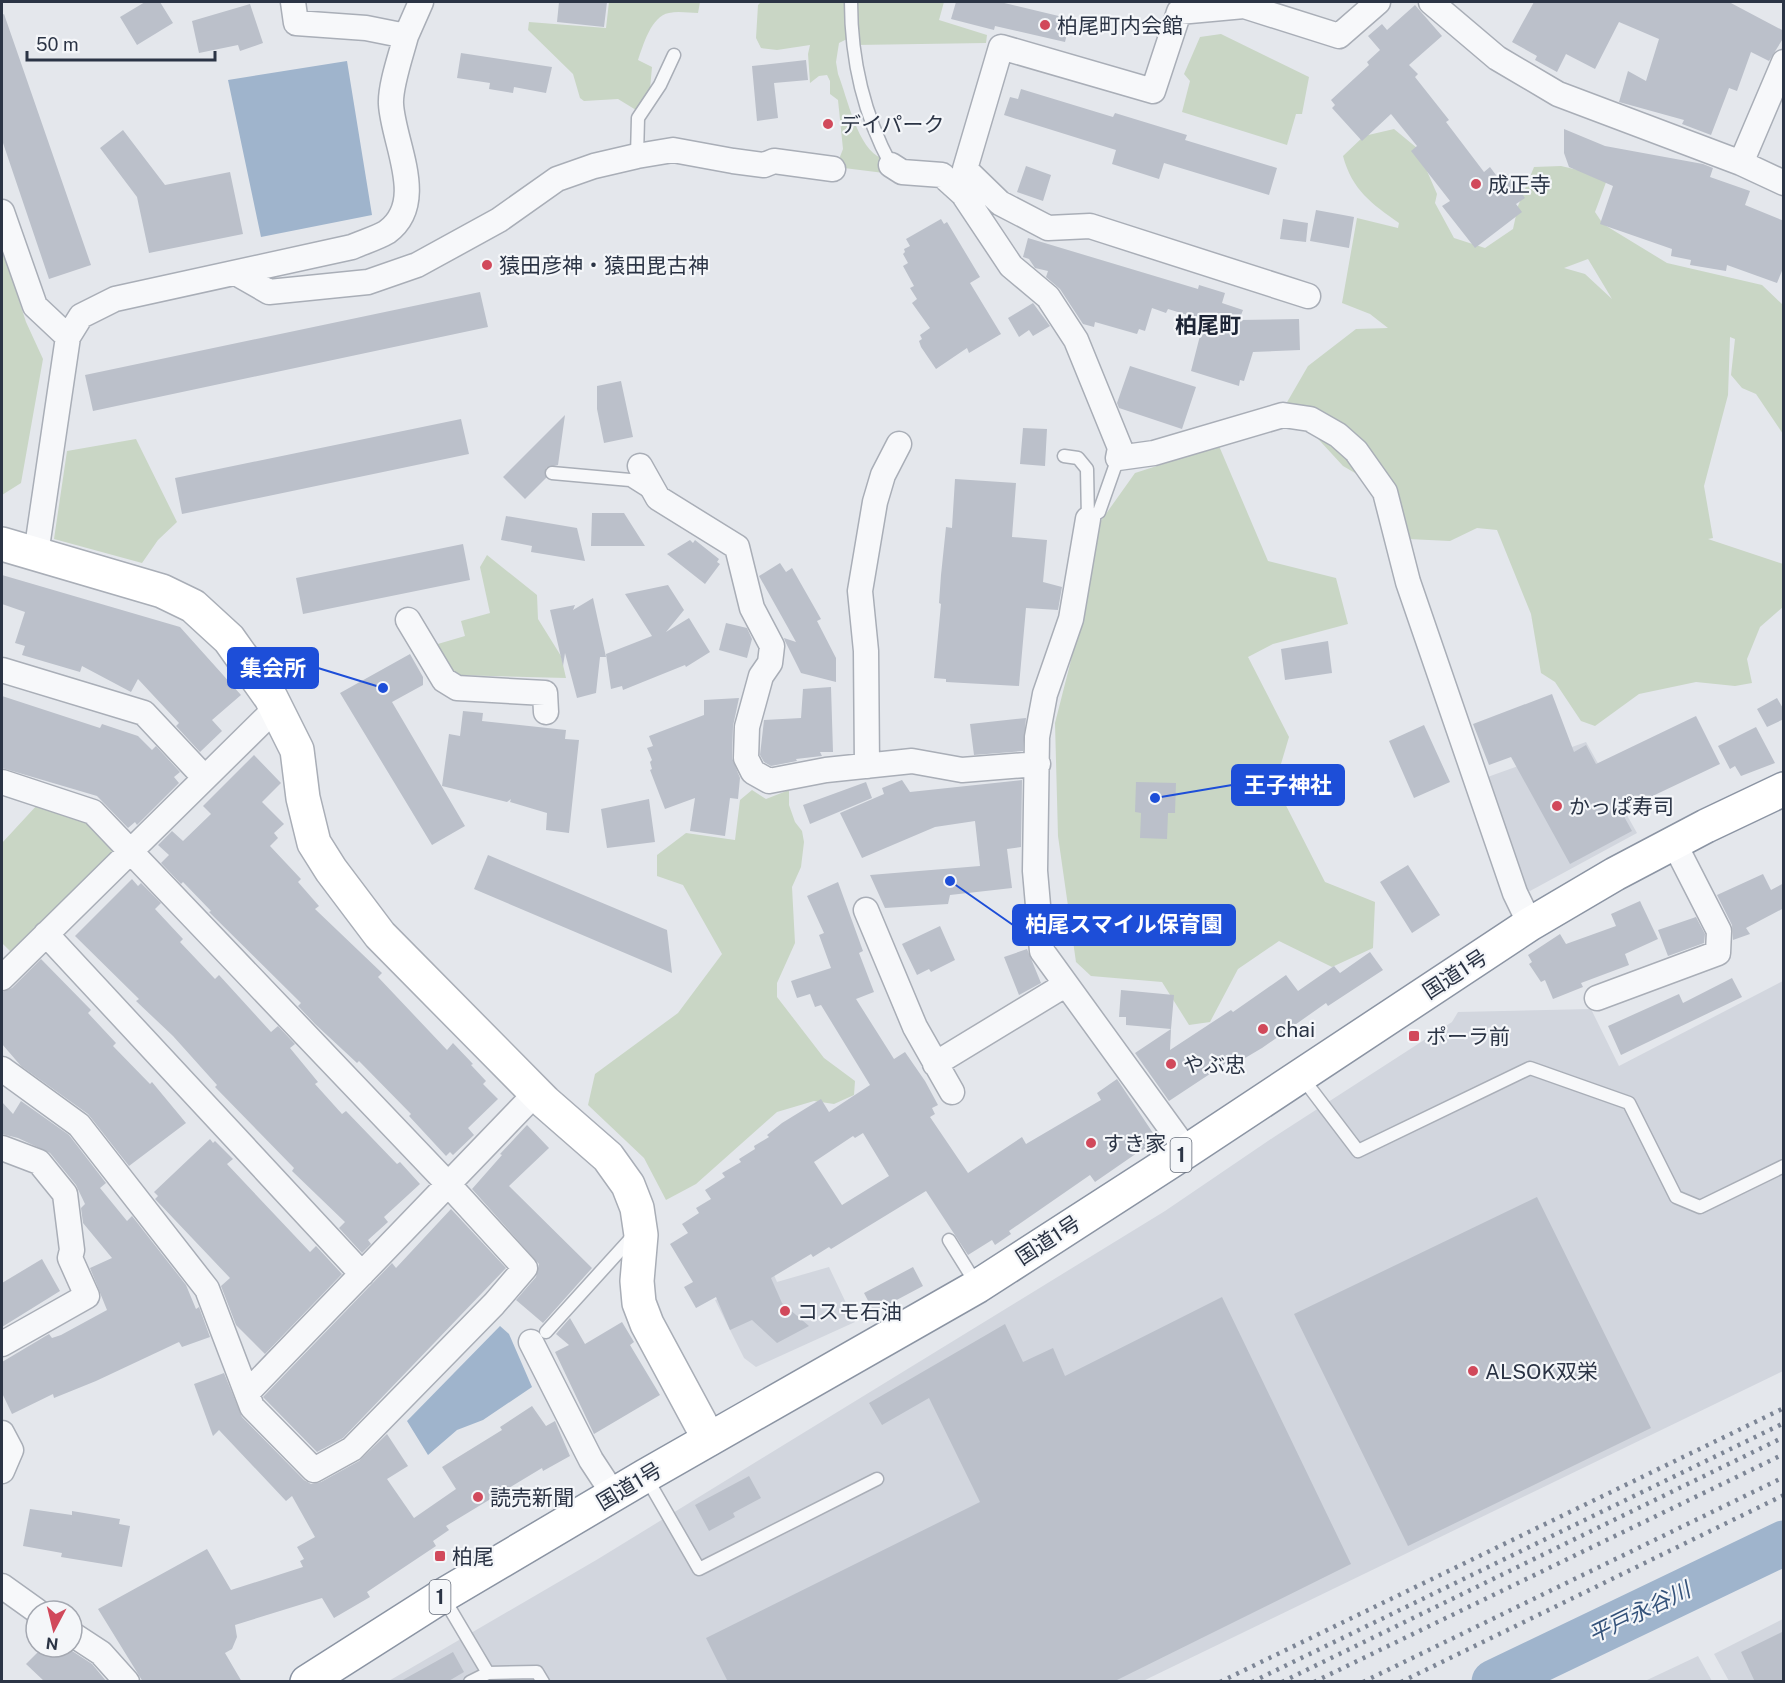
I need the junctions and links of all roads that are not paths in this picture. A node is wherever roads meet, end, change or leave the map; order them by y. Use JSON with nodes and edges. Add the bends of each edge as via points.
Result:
{"nodes":[{"id":1,"x":293,"y":2,"type":"edge"},
{"id":2,"x":420,"y":2,"type":"edge"},
{"id":3,"x":851,"y":2,"type":"edge"},
{"id":4,"x":1378,"y":2,"type":"edge"},
{"id":5,"x":1431,"y":2,"type":"edge"},
{"id":6,"x":406,"y":36,"type":"junction"},
{"id":7,"x":674,"y":55,"type":"dead end"},
{"id":8,"x":1784,"y":62,"type":"edge"},
{"id":9,"x":637,"y":156,"type":"junction"},
{"id":10,"x":1741,"y":164,"type":"junction"},
{"id":11,"x":891,"y":165,"type":"joint"},
{"id":12,"x":833,"y":169,"type":"dead end"},
{"id":13,"x":953,"y":172,"type":"junction"},
{"id":14,"x":1784,"y":183,"type":"edge"},
{"id":15,"x":2,"y":212,"type":"edge"},
{"id":16,"x":236,"y":273,"type":"junction"},
{"id":17,"x":1308,"y":296,"type":"dead end"},
{"id":18,"x":68,"y":337,"type":"junction"},
{"id":19,"x":899,"y":444,"type":"dead end"},
{"id":20,"x":1064,"y":456,"type":"dead end"},
{"id":21,"x":1118,"y":458,"type":"junction"},
{"id":22,"x":640,"y":466,"type":"dead end"},
{"id":23,"x":552,"y":473,"type":"dead end"},
{"id":24,"x":658,"y":498,"type":"junction"},
{"id":25,"x":1088,"y":519,"type":"junction"},
{"id":26,"x":2,"y":544,"type":"edge"},
{"id":27,"x":36,"y":554,"type":"junction"},
{"id":28,"x":408,"y":620,"type":"dead end"},
{"id":29,"x":2,"y":670,"type":"edge"},
{"id":30,"x":1038,"y":670,"type":"dead end"},
{"id":31,"x":1045,"y":694,"type":"junction"},
{"id":32,"x":276,"y":708,"type":"junction"},
{"id":33,"x":546,"y":712,"type":"dead end"},
{"id":34,"x":1038,"y":764,"type":"junction"},
{"id":35,"x":867,"y":766,"type":"junction"},
{"id":36,"x":205,"y":778,"type":"junction"},
{"id":37,"x":2,"y":782,"type":"edge"},
{"id":38,"x":1784,"y":789,"type":"edge"},
{"id":39,"x":1674,"y":843,"type":"junction"},
{"id":40,"x":130,"y":850,"type":"junction"},
{"id":41,"x":866,"y":910,"type":"dead end"},
{"id":42,"x":1530,"y":924,"type":"junction"},
{"id":43,"x":46,"y":934,"type":"junction"},
{"id":44,"x":2,"y":978,"type":"edge"},
{"id":45,"x":1065,"y":985,"type":"junction"},
{"id":46,"x":1597,"y":998,"type":"dead end"},
{"id":47,"x":935,"y":1064,"type":"junction"},
{"id":48,"x":2,"y":1070,"type":"edge"},
{"id":49,"x":1300,"y":1075,"type":"junction"},
{"id":50,"x":952,"y":1092,"type":"dead end"},
{"id":51,"x":536,"y":1093,"type":"junction"},
{"id":52,"x":2,"y":1148,"type":"edge"},
{"id":53,"x":1187,"y":1151,"type":"junction"},
{"id":54,"x":1784,"y":1166,"type":"edge"},
{"id":55,"x":448,"y":1184,"type":"junction"},
{"id":56,"x":640,"y":1229,"type":"junction"},
{"id":57,"x":949,"y":1240,"type":"dead end"},
{"id":58,"x":362,"y":1274,"type":"junction"},
{"id":59,"x":978,"y":1286,"type":"junction"},
{"id":60,"x":538,"y":1340,"type":"joint"},
{"id":61,"x":2,"y":1344,"type":"edge"},
{"id":62,"x":247,"y":1393,"type":"junction"},
{"id":63,"x":2,"y":1433,"type":"edge"},
{"id":64,"x":709,"y":1439,"type":"junction"},
{"id":65,"x":2,"y":1471,"type":"edge"},
{"id":66,"x":645,"y":1476,"type":"junction"},
{"id":67,"x":877,"y":1479,"type":"dead end"},
{"id":68,"x":614,"y":1495,"type":"junction"},
{"id":69,"x":2,"y":1587,"type":"edge"},
{"id":70,"x":442,"y":1596,"type":"junction"},
{"id":71,"x":24,"y":1602,"type":"edge"},
{"id":72,"x":84,"y":1642,"type":"edge"},
{"id":73,"x":488,"y":1672,"type":"junction"},
{"id":74,"x":127,"y":1682,"type":"edge"},
{"id":75,"x":307,"y":1682,"type":"edge"},
{"id":76,"x":470,"y":1682,"type":"edge"},
{"id":77,"x":543,"y":1682,"type":"edge"}],
"edges":[{"from":1,"to":6,"type":"street","via":[[296,23],[366,28]]},
{"from":2,"to":6,"type":"street"},
{"from":3,"to":11,"type":"lane","via":[[854,59],[878,139]]},
{"from":4,"to":13,"type":"street","via":[[1339,36],[1244,6],[1179,12],[1153,91],[1001,47]]},
{"from":5,"to":10,"type":"street","via":[[1497,58],[1558,94]]},
{"from":6,"to":16,"type":"street","via":[[391,103],[406,199],[400,217],[386,232],[352,247]]},
{"from":7,"to":9,"type":"lane","via":[[638,118]]},
{"from":8,"to":10,"type":"street"},
{"from":9,"to":12,"type":"street","via":[[673,150],[764,165],[774,161]]},
{"from":9,"to":16,"type":"street","via":[[557,179],[499,220],[417,266],[368,282],[269,292]]},
{"from":10,"to":14,"type":"street"},
{"from":11,"to":13,"type":"street","via":[[902,172]]},
{"from":13,"to":17,"type":"street","via":[[1048,228],[1090,226]]},
{"from":13,"to":21,"type":"street","via":[[963,194],[1011,266],[1048,297],[1069,325],[1120,448]]},
{"from":15,"to":18,"type":"street","via":[[35,306]]},
{"from":16,"to":18,"type":"street","via":[[115,299],[81,316]]},
{"from":18,"to":27,"type":"street"},
{"from":19,"to":35,"type":"street","via":[[875,502],[860,591],[866,651]]},
{"from":20,"to":25,"type":"lane","via":[[1078,458],[1087,469]]},
{"from":21,"to":25,"type":"lane","via":[[1099,512]]},
{"from":21,"to":42,"type":"street","via":[[1154,453],[1283,415],[1310,419],[1356,451],[1385,492],[1408,582],[1515,893]]},
{"from":22,"to":24,"type":"street"},
{"from":23,"to":24,"type":"lane","via":[[630,480]]},
{"from":24,"to":35,"type":"street","via":[[737,547],[752,608],[772,646],[770,663],[760,676],[747,727],[746,758],[753,772],[768,781]]},
{"from":25,"to":31,"type":"street","via":[[1071,619]]},
{"from":26,"to":27,"type":"main road"},
{"from":27,"to":32,"type":"main road","via":[[162,591],[193,606],[229,639]]},
{"from":28,"to":33,"type":"street","via":[[444,680],[457,688],[545,693]]},
{"from":29,"to":36,"type":"street","via":[[144,713]]},
{"from":30,"to":31,"type":"lane"},
{"from":31,"to":34,"type":"street","via":[[1037,737]]},
{"from":32,"to":36,"type":"street"},
{"from":32,"to":51,"type":"main road","via":[[297,750],[314,843],[331,870],[380,935]]},
{"from":34,"to":35,"type":"street","via":[[962,770],[912,761]]},
{"from":34,"to":45,"type":"street","via":[[1035,871],[1042,951]]},
{"from":36,"to":40,"type":"street"},
{"from":37,"to":40,"type":"street","via":[[93,812]]},
{"from":38,"to":39,"type":"main road","name":"国道1号","number":"1"},
{"from":39,"to":42,"type":"main road","name":"国道1号","number":"1"},
{"from":39,"to":46,"type":"street","via":[[1719,931],[1718,953]]},
{"from":40,"to":43,"type":"street"},
{"from":40,"to":55,"type":"street"},
{"from":41,"to":47,"type":"street","via":[[915,1027]]},
{"from":42,"to":49,"type":"main road","name":"国道1号","number":"1"},
{"from":43,"to":44,"type":"street"},
{"from":43,"to":58,"type":"street"},
{"from":45,"to":47,"type":"street"},
{"from":45,"to":53,"type":"street"},
{"from":47,"to":50,"type":"street"},
{"from":48,"to":62,"type":"street","via":[[79,1125],[207,1288]]},
{"from":49,"to":53,"type":"main road","name":"国道1号","number":"1"},
{"from":49,"to":54,"type":"lane","via":[[1358,1151],[1530,1068],[1629,1103],[1676,1197],[1700,1207]]},
{"from":51,"to":55,"type":"street"},
{"from":51,"to":56,"type":"main road","via":[[608,1156],[628,1185]]},
{"from":52,"to":61,"type":"street","via":[[39,1162],[65,1194],[70,1258],[87,1296]]},
{"from":53,"to":59,"type":"main road","name":"国道1号","number":"1"},
{"from":55,"to":58,"type":"street"},
{"from":55,"to":62,"type":"street","via":[[525,1268],[494,1304],[352,1449],[314,1470],[252,1407]]},
{"from":56,"to":60,"type":"lane"},
{"from":56,"to":64,"type":"main road","via":[[639,1303]]},
{"from":57,"to":59,"type":"lane"},
{"from":58,"to":62,"type":"street"},
{"from":59,"to":64,"type":"main road","name":"国道1号","number":"1"},
{"from":60,"to":68,"type":"street","via":[[591,1460]]},
{"from":63,"to":65,"type":"street","via":[[11,1450]]},
{"from":64,"to":66,"type":"main road","name":"国道1号","number":"1"},
{"from":66,"to":67,"type":"lane","via":[[699,1569]]},
{"from":66,"to":68,"type":"main road","name":"国道1号","number":"1"},
{"from":68,"to":70,"type":"main road","name":"国道1号","number":"1"},
{"from":69,"to":71,"type":"street"},
{"from":70,"to":73,"type":"lane"},
{"from":70,"to":75,"type":"main road","name":"国道1号","number":"1"},
{"from":72,"to":74,"type":"street","via":[[101,1653]]},
{"from":73,"to":76,"type":"lane"},
{"from":73,"to":77,"type":"lane","via":[[537,1672]]}]}
